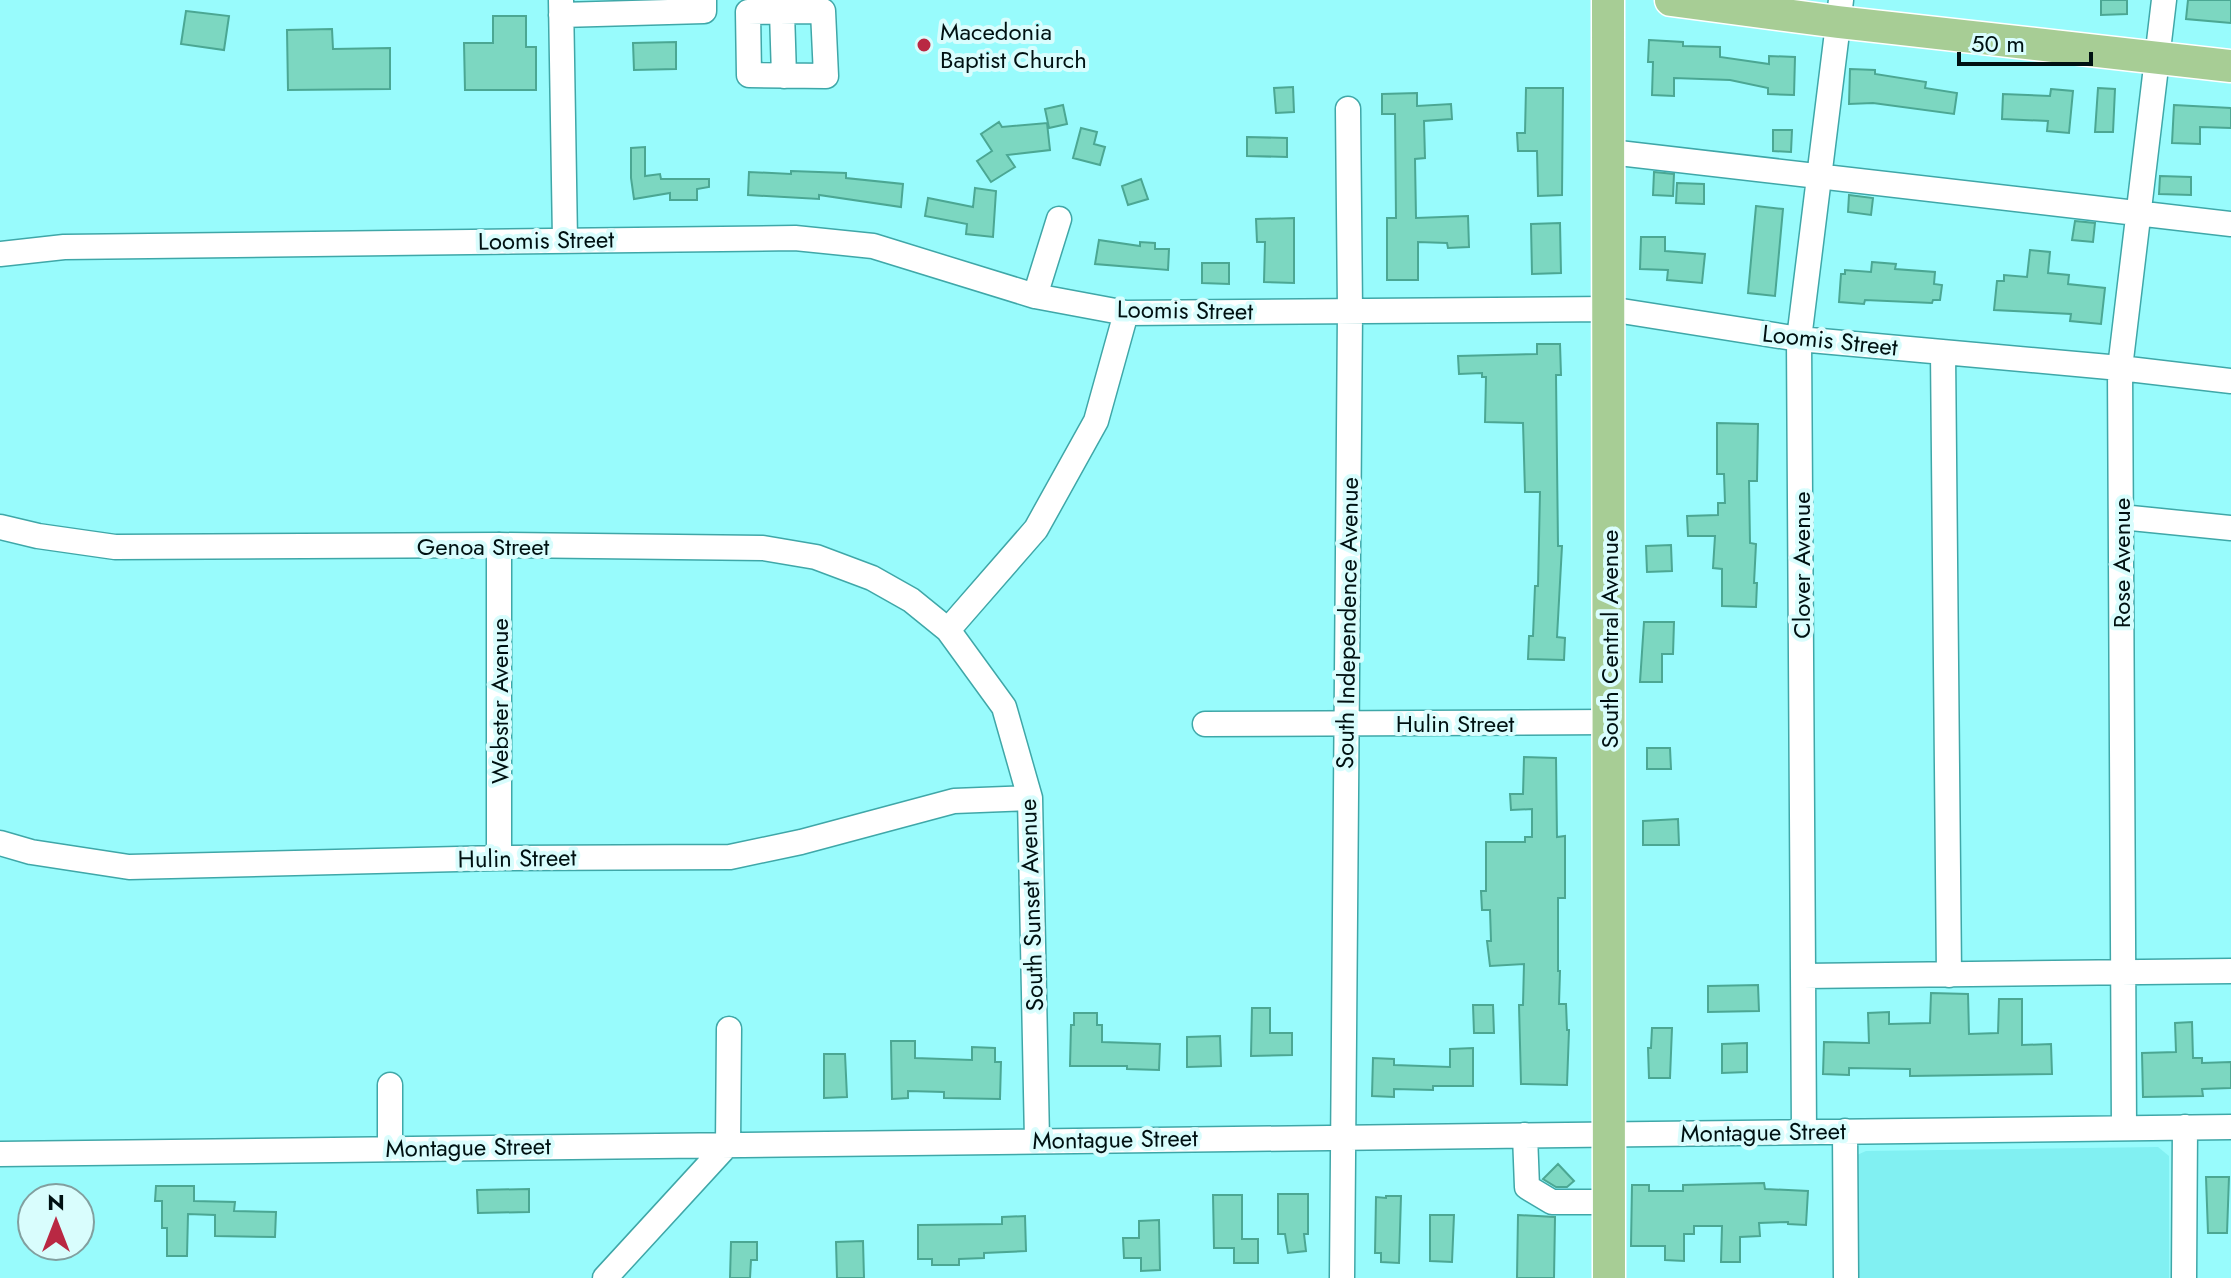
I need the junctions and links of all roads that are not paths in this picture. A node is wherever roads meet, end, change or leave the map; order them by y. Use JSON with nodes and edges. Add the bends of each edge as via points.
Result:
{"nodes":[{"id":1,"x":704,"y":0,"type":"edge"},
{"id":2,"x":1608,"y":0,"type":"edge"},
{"id":3,"x":1671,"y":0,"type":"edge"},
{"id":4,"x":2164,"y":0,"type":"edge"},
{"id":5,"x":814,"y":6,"type":"edge"},
{"id":6,"x":561,"y":7,"type":"edge"},
{"id":7,"x":608,"y":7,"type":"edge"},
{"id":8,"x":1839,"y":11,"type":"edge"},
{"id":9,"x":782,"y":12,"type":"junction"},
{"id":10,"x":2157,"y":59,"type":"junction"},
{"id":11,"x":2231,"y":66,"type":"edge"},
{"id":12,"x":784,"y":76,"type":"junction"},
{"id":13,"x":1348,"y":109,"type":"dead end"},
{"id":14,"x":1610,"y":152,"type":"junction"},
{"id":15,"x":1819,"y":176,"type":"junction"},
{"id":16,"x":2138,"y":213,"type":"junction"},
{"id":17,"x":1059,"y":219,"type":"dead end"},
{"id":18,"x":2231,"y":224,"type":"edge"},
{"id":19,"x":565,"y":240,"type":"junction"},
{"id":20,"x":0,"y":254,"type":"edge"},
{"id":21,"x":1035,"y":296,"type":"junction"},
{"id":22,"x":1609,"y":309,"type":"junction"},
{"id":23,"x":1350,"y":311,"type":"junction"},
{"id":24,"x":1126,"y":313,"type":"junction"},
{"id":25,"x":1799,"y":339,"type":"junction"},
{"id":26,"x":1943,"y":352,"type":"junction"},
{"id":27,"x":2120,"y":368,"type":"junction"},
{"id":28,"x":2231,"y":381,"type":"edge"},
{"id":29,"x":2121,"y":517,"type":"junction"},
{"id":30,"x":0,"y":527,"type":"edge"},
{"id":31,"x":2231,"y":528,"type":"edge"},
{"id":32,"x":499,"y":545,"type":"junction"},
{"id":33,"x":948,"y":630,"type":"junction"},
{"id":34,"x":1609,"y":722,"type":"junction"},
{"id":35,"x":1346,"y":723,"type":"junction"},
{"id":36,"x":1205,"y":724,"type":"dead end"},
{"id":37,"x":1030,"y":798,"type":"junction"},
{"id":38,"x":0,"y":843,"type":"edge"},
{"id":39,"x":499,"y":858,"type":"junction"},
{"id":40,"x":2231,"y":971,"type":"edge"},
{"id":41,"x":2123,"y":974,"type":"junction"},
{"id":42,"x":1949,"y":975,"type":"junction"},
{"id":43,"x":1803,"y":976,"type":"junction"},
{"id":44,"x":729,"y":1029,"type":"dead end"},
{"id":45,"x":390,"y":1085,"type":"dead end"},
{"id":46,"x":2185,"y":1127,"type":"junction"},
{"id":47,"x":2231,"y":1127,"type":"edge"},
{"id":48,"x":2124,"y":1128,"type":"junction"},
{"id":49,"x":1845,"y":1131,"type":"junction"},
{"id":50,"x":1804,"y":1132,"type":"junction"},
{"id":51,"x":1610,"y":1134,"type":"junction"},
{"id":52,"x":1525,"y":1135,"type":"junction"},
{"id":53,"x":1343,"y":1137,"type":"junction"},
{"id":54,"x":1037,"y":1140,"type":"junction"},
{"id":55,"x":728,"y":1144,"type":"junction"},
{"id":56,"x":390,"y":1148,"type":"junction"},
{"id":57,"x":0,"y":1154,"type":"edge"},
{"id":58,"x":1610,"y":1202,"type":"junction"},
{"id":59,"x":605,"y":1278,"type":"edge"},
{"id":60,"x":1342,"y":1278,"type":"edge"},
{"id":61,"x":1609,"y":1278,"type":"edge"},
{"id":62,"x":1846,"y":1278,"type":"edge"},
{"id":63,"x":2184,"y":1278,"type":"edge"}],
"edges":[{"from":1,"to":7,"type":"street","via":[[704,11]]},
{"from":2,"to":14,"type":"main road","name":"South Central Avenue"},
{"from":3,"to":8,"type":"main road"},
{"from":4,"to":10,"type":"street","name":"Rose Avenue"},
{"from":5,"to":9,"type":"street"},
{"from":5,"to":12,"type":"street","via":[[823,11],[826,76]]},
{"from":6,"to":7,"type":"street"},
{"from":6,"to":19,"type":"street"},
{"from":8,"to":10,"type":"main road"},
{"from":8,"to":15,"type":"street","name":"Clover Avenue"},
{"from":9,"to":12,"type":"street"},
{"from":9,"to":12,"type":"street","via":[[748,12],[749,75]]},
{"from":10,"to":11,"type":"main road"},
{"from":10,"to":16,"type":"street","name":"Rose Avenue"},
{"from":13,"to":23,"type":"street","name":"South Independence Avenue"},
{"from":14,"to":15,"type":"street"},
{"from":14,"to":22,"type":"main road","name":"South Central Avenue"},
{"from":15,"to":16,"type":"street"},
{"from":15,"to":25,"type":"street","name":"Clover Avenue"},
{"from":16,"to":18,"type":"street"},
{"from":16,"to":27,"type":"street","name":"Rose Avenue"},
{"from":17,"to":21,"type":"street"},
{"from":19,"to":20,"type":"street","name":"Loomis Street","via":[[64,247]]},
{"from":19,"to":21,"type":"street","name":"Loomis Street","via":[[795,238],[873,246]]},
{"from":21,"to":24,"type":"street","name":"Loomis Street"},
{"from":22,"to":23,"type":"street","name":"Loomis Street"},
{"from":22,"to":25,"type":"street","name":"Loomis Street"},
{"from":22,"to":34,"type":"main road","name":"South Central Avenue"},
{"from":23,"to":24,"type":"street","name":"Loomis Street"},
{"from":23,"to":35,"type":"street","name":"South Independence Avenue"},
{"from":24,"to":33,"type":"street","via":[[1096,421],[1036,529]]},
{"from":25,"to":26,"type":"street","name":"Loomis Street"},
{"from":25,"to":43,"type":"street","name":"Clover Avenue"},
{"from":26,"to":27,"type":"street","name":"Loomis Street"},
{"from":26,"to":42,"type":"street"},
{"from":27,"to":28,"type":"street","name":"Loomis Street"},
{"from":27,"to":29,"type":"street","name":"Rose Avenue"},
{"from":29,"to":31,"type":"street"},
{"from":29,"to":41,"type":"street","name":"Rose Avenue"},
{"from":30,"to":32,"type":"street","name":"Genoa Street","via":[[115,547]]},
{"from":32,"to":33,"type":"street","name":"Genoa Street","via":[[763,548],[816,557],[872,578]]},
{"from":32,"to":39,"type":"street","name":"Webster Avenue"},
{"from":33,"to":37,"type":"street","name":"South Sunset Avenue","via":[[1004,707]]},
{"from":34,"to":35,"type":"street","name":"Hulin Street"},
{"from":34,"to":51,"type":"main road","name":"South Central Avenue"},
{"from":35,"to":36,"type":"street","name":"Hulin Street"},
{"from":35,"to":53,"type":"street","name":"South Independence Avenue"},
{"from":37,"to":39,"type":"street","name":"Hulin Street","via":[[954,801],[730,857]]},
{"from":37,"to":54,"type":"street","name":"South Sunset Avenue"},
{"from":38,"to":39,"type":"street","name":"Hulin Street","via":[[129,867]]},
{"from":40,"to":41,"type":"street"},
{"from":41,"to":42,"type":"street"},
{"from":41,"to":48,"type":"street","name":"Rose Avenue"},
{"from":42,"to":43,"type":"street"},
{"from":43,"to":50,"type":"street","name":"Clover Avenue"},
{"from":44,"to":55,"type":"street"},
{"from":45,"to":56,"type":"street"},
{"from":46,"to":47,"type":"street","name":"Montague Street"},
{"from":46,"to":48,"type":"street","name":"Montague Street"},
{"from":46,"to":63,"type":"street"},
{"from":48,"to":49,"type":"street","name":"Montague Street"},
{"from":49,"to":50,"type":"street","name":"Montague Street"},
{"from":49,"to":62,"type":"street"},
{"from":50,"to":51,"type":"street","name":"Montague Street"},
{"from":51,"to":52,"type":"street","name":"Montague Street"},
{"from":51,"to":58,"type":"main road","name":"South Central Avenue"},
{"from":52,"to":53,"type":"street","name":"Montague Street"},
{"from":52,"to":58,"type":"street","via":[[1527,1187],[1552,1202]]},
{"from":53,"to":54,"type":"street","name":"Montague Street"},
{"from":53,"to":60,"type":"street","name":"South Independence Avenue"},
{"from":54,"to":55,"type":"street","name":"Montague Street"},
{"from":55,"to":56,"type":"street","name":"Montague Street"},
{"from":55,"to":59,"type":"street"},
{"from":56,"to":57,"type":"street","name":"Montague Street"},
{"from":58,"to":61,"type":"main road","name":"South Central Avenue"}]}
